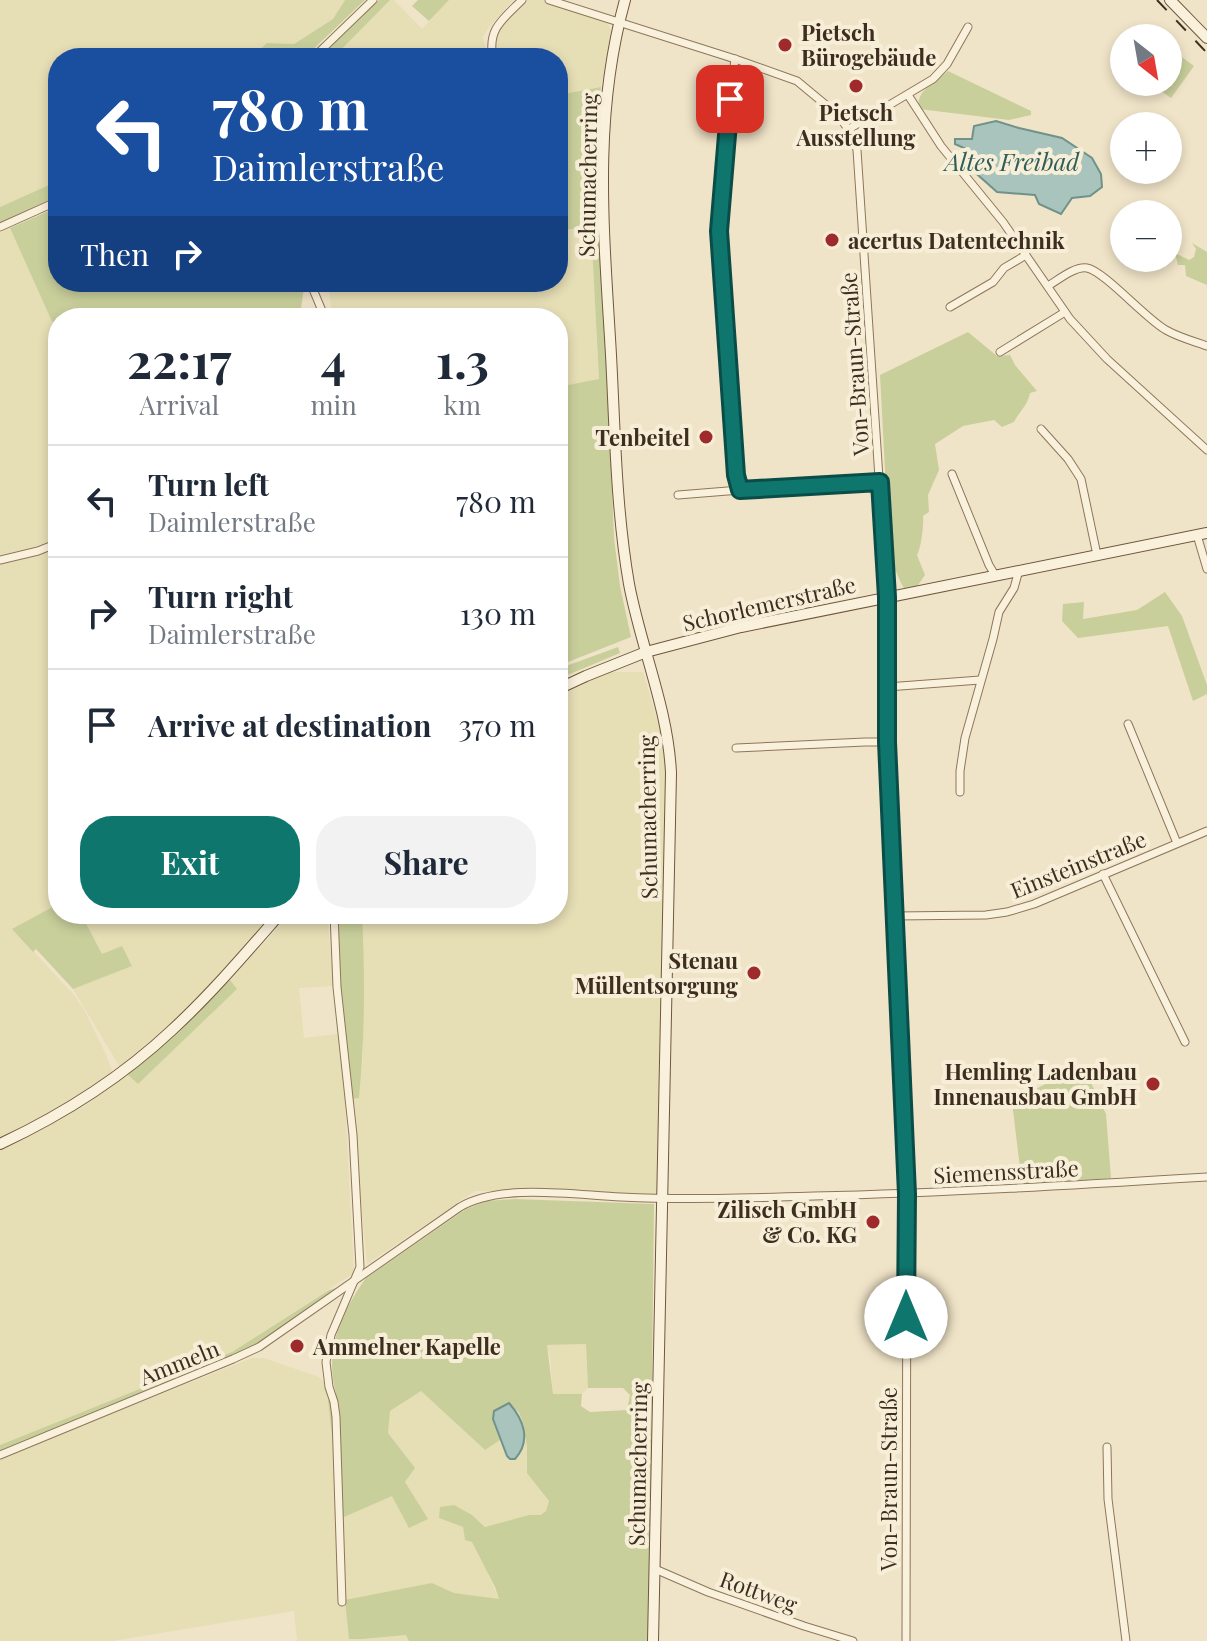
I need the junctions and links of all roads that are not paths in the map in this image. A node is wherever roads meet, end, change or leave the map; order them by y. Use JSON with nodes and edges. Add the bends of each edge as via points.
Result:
{"nodes":[{"id":1,"x":373,"y":0,"type":"edge"},
{"id":2,"x":522,"y":0,"type":"edge"},
{"id":3,"x":549,"y":0,"type":"edge"},
{"id":4,"x":625,"y":0,"type":"edge"},
{"id":5,"x":1170,"y":0,"type":"edge"},
{"id":6,"x":619,"y":22,"type":"junction"},
{"id":7,"x":968,"y":27,"type":"dead end"},
{"id":8,"x":1207,"y":38,"type":"edge"},
{"id":9,"x":323,"y":48,"type":"edge"},
{"id":10,"x":492,"y":48,"type":"edge"},
{"id":11,"x":735,"y":59,"type":"junction"},
{"id":12,"x":908,"y":95,"type":"junction"},
{"id":13,"x":849,"y":129,"type":"junction"},
{"id":14,"x":48,"y":205,"type":"edge"},
{"id":15,"x":0,"y":227,"type":"edge"},
{"id":16,"x":1026,"y":255,"type":"junction"},
{"id":17,"x":1048,"y":286,"type":"junction"},
{"id":18,"x":950,"y":307,"type":"dead end"},
{"id":19,"x":1065,"y":312,"type":"junction"},
{"id":20,"x":1207,"y":346,"type":"edge"},
{"id":21,"x":1000,"y":352,"type":"dead end"},
{"id":22,"x":1041,"y":429,"type":"dead end"},
{"id":23,"x":1207,"y":450,"type":"edge"},
{"id":24,"x":952,"y":474,"type":"dead end"},
{"id":25,"x":880,"y":482,"type":"junction"},
{"id":26,"x":740,"y":490,"type":"junction"},
{"id":27,"x":678,"y":495,"type":"dead end"},
{"id":28,"x":1202,"y":534,"type":"edge"},
{"id":29,"x":48,"y":547,"type":"edge"},
{"id":30,"x":1097,"y":555,"type":"junction"},
{"id":31,"x":0,"y":560,"type":"edge"},
{"id":32,"x":1207,"y":569,"type":"edge"},
{"id":33,"x":1019,"y":570,"type":"junction"},
{"id":34,"x":995,"y":575,"type":"junction"},
{"id":35,"x":887,"y":597,"type":"junction"},
{"id":36,"x":646,"y":652,"type":"junction"},
{"id":37,"x":980,"y":680,"type":"junction"},
{"id":38,"x":568,"y":684,"type":"edge"},
{"id":39,"x":887,"y":687,"type":"junction"},
{"id":40,"x":1128,"y":724,"type":"dead end"},
{"id":41,"x":887,"y":742,"type":"junction"},
{"id":42,"x":736,"y":748,"type":"dead end"},
{"id":43,"x":960,"y":792,"type":"dead end"},
{"id":44,"x":1207,"y":831,"type":"edge"},
{"id":45,"x":1177,"y":843,"type":"junction"},
{"id":46,"x":1103,"y":874,"type":"junction"},
{"id":47,"x":895,"y":916,"type":"junction"},
{"id":48,"x":271,"y":924,"type":"edge"},
{"id":49,"x":334,"y":924,"type":"edge"},
{"id":50,"x":1185,"y":1042,"type":"dead end"},
{"id":51,"x":0,"y":1144,"type":"edge"},
{"id":52,"x":1207,"y":1177,"type":"edge"},
{"id":53,"x":907,"y":1194,"type":"junction"},
{"id":54,"x":663,"y":1199,"type":"junction"},
{"id":55,"x":357,"y":1278,"type":"junction"},
{"id":56,"x":1107,"y":1447,"type":"dead end"},
{"id":57,"x":0,"y":1455,"type":"edge"},
{"id":58,"x":655,"y":1569,"type":"junction"},
{"id":59,"x":342,"y":1602,"type":"dead end"},
{"id":60,"x":653,"y":1641,"type":"edge"},
{"id":61,"x":853,"y":1641,"type":"edge"},
{"id":62,"x":906,"y":1641,"type":"edge"},
{"id":63,"x":1126,"y":1641,"type":"edge"}],
"edges":[{"from":1,"to":9,"type":"street"},
{"from":2,"to":10,"type":"street","via":[[493,34]]},
{"from":3,"to":6,"type":"street","name":"Von-Braun-Straße"},
{"from":4,"to":6,"type":"main road","name":"Schumacherring"},
{"from":5,"to":8,"type":"main road"},
{"from":6,"to":11,"type":"street","name":"Von-Braun-Straße"},
{"from":6,"to":36,"type":"main road","name":"Schumacherring","via":[[607,87],[602,198],[622,528]]},
{"from":7,"to":12,"type":"street","via":[[941,72]]},
{"from":11,"to":13,"type":"street","name":"Von-Braun-Straße","via":[[797,81]]},
{"from":11,"to":26,"type":"street","via":[[719,231]]},
{"from":12,"to":13,"type":"street"},
{"from":12,"to":16,"type":"street"},
{"from":13,"to":25,"type":"street","name":"Von-Braun-Straße","via":[[860,179]]},
{"from":14,"to":15,"type":"street"},
{"from":16,"to":17,"type":"street"},
{"from":16,"to":18,"type":"street"},
{"from":17,"to":19,"type":"street"},
{"from":17,"to":20,"type":"street","via":[[1089,268],[1166,330]]},
{"from":19,"to":21,"type":"street"},
{"from":19,"to":23,"type":"street","via":[[1107,359]]},
{"from":22,"to":30,"type":"street","via":[[1081,479]]},
{"from":24,"to":34,"type":"street"},
{"from":25,"to":26,"type":"street"},
{"from":25,"to":35,"type":"street","name":"Von-Braun-Straße"},
{"from":26,"to":27,"type":"street"},
{"from":28,"to":30,"type":"main road","name":"Schorlemerstraße"},
{"from":28,"to":32,"type":"street"},
{"from":29,"to":31,"type":"street"},
{"from":30,"to":33,"type":"main road","name":"Schorlemerstraße"},
{"from":33,"to":34,"type":"main road","name":"Schorlemerstraße"},
{"from":33,"to":37,"type":"street","via":[[999,612]]},
{"from":34,"to":35,"type":"main road","name":"Schorlemerstraße"},
{"from":35,"to":36,"type":"main road","name":"Schorlemerstraße"},
{"from":35,"to":39,"type":"street","name":"Von-Braun-Straße"},
{"from":36,"to":38,"type":"main road","name":"Schorlemerstraße"},
{"from":36,"to":54,"type":"main road","name":"Schumacherring","via":[[668,732],[671,773]]},
{"from":37,"to":39,"type":"street"},
{"from":37,"to":43,"type":"street","via":[[964,740]]},
{"from":39,"to":41,"type":"street","name":"Von-Braun-Straße"},
{"from":40,"to":45,"type":"street","name":"Einsteinstraße"},
{"from":41,"to":42,"type":"street"},
{"from":41,"to":47,"type":"street","name":"Von-Braun-Straße"},
{"from":44,"to":45,"type":"street","name":"Einsteinstraße"},
{"from":45,"to":46,"type":"street","name":"Einsteinstraße"},
{"from":46,"to":47,"type":"street","name":"Einsteinstraße","via":[[1007,912]]},
{"from":46,"to":50,"type":"street"},
{"from":47,"to":53,"type":"street","name":"Von-Braun-Straße"},
{"from":48,"to":51,"type":"main road","via":[[201,1002],[146,1053],[71,1107]]},
{"from":49,"to":55,"type":"street","via":[[353,1135]]},
{"from":52,"to":53,"type":"street","name":"Siemensstraße"},
{"from":53,"to":54,"type":"street","name":"Siemensstraße"},
{"from":53,"to":62,"type":"street","name":"Von-Braun-Straße"},
{"from":54,"to":55,"type":"street","name":"Siemensstraße","via":[[490,1195],[460,1207]]},
{"from":54,"to":58,"type":"main road","name":"Schumacherring"},
{"from":55,"to":57,"type":"street","name":"Ammeln","via":[[259,1347]]},
{"from":55,"to":59,"type":"street","via":[[331,1335],[326,1362],[336,1417]]},
{"from":56,"to":63,"type":"street","via":[[1108,1499]]},
{"from":58,"to":60,"type":"main road","name":"Schumacherring"},
{"from":58,"to":61,"type":"street","name":"Rottweg"}]}
